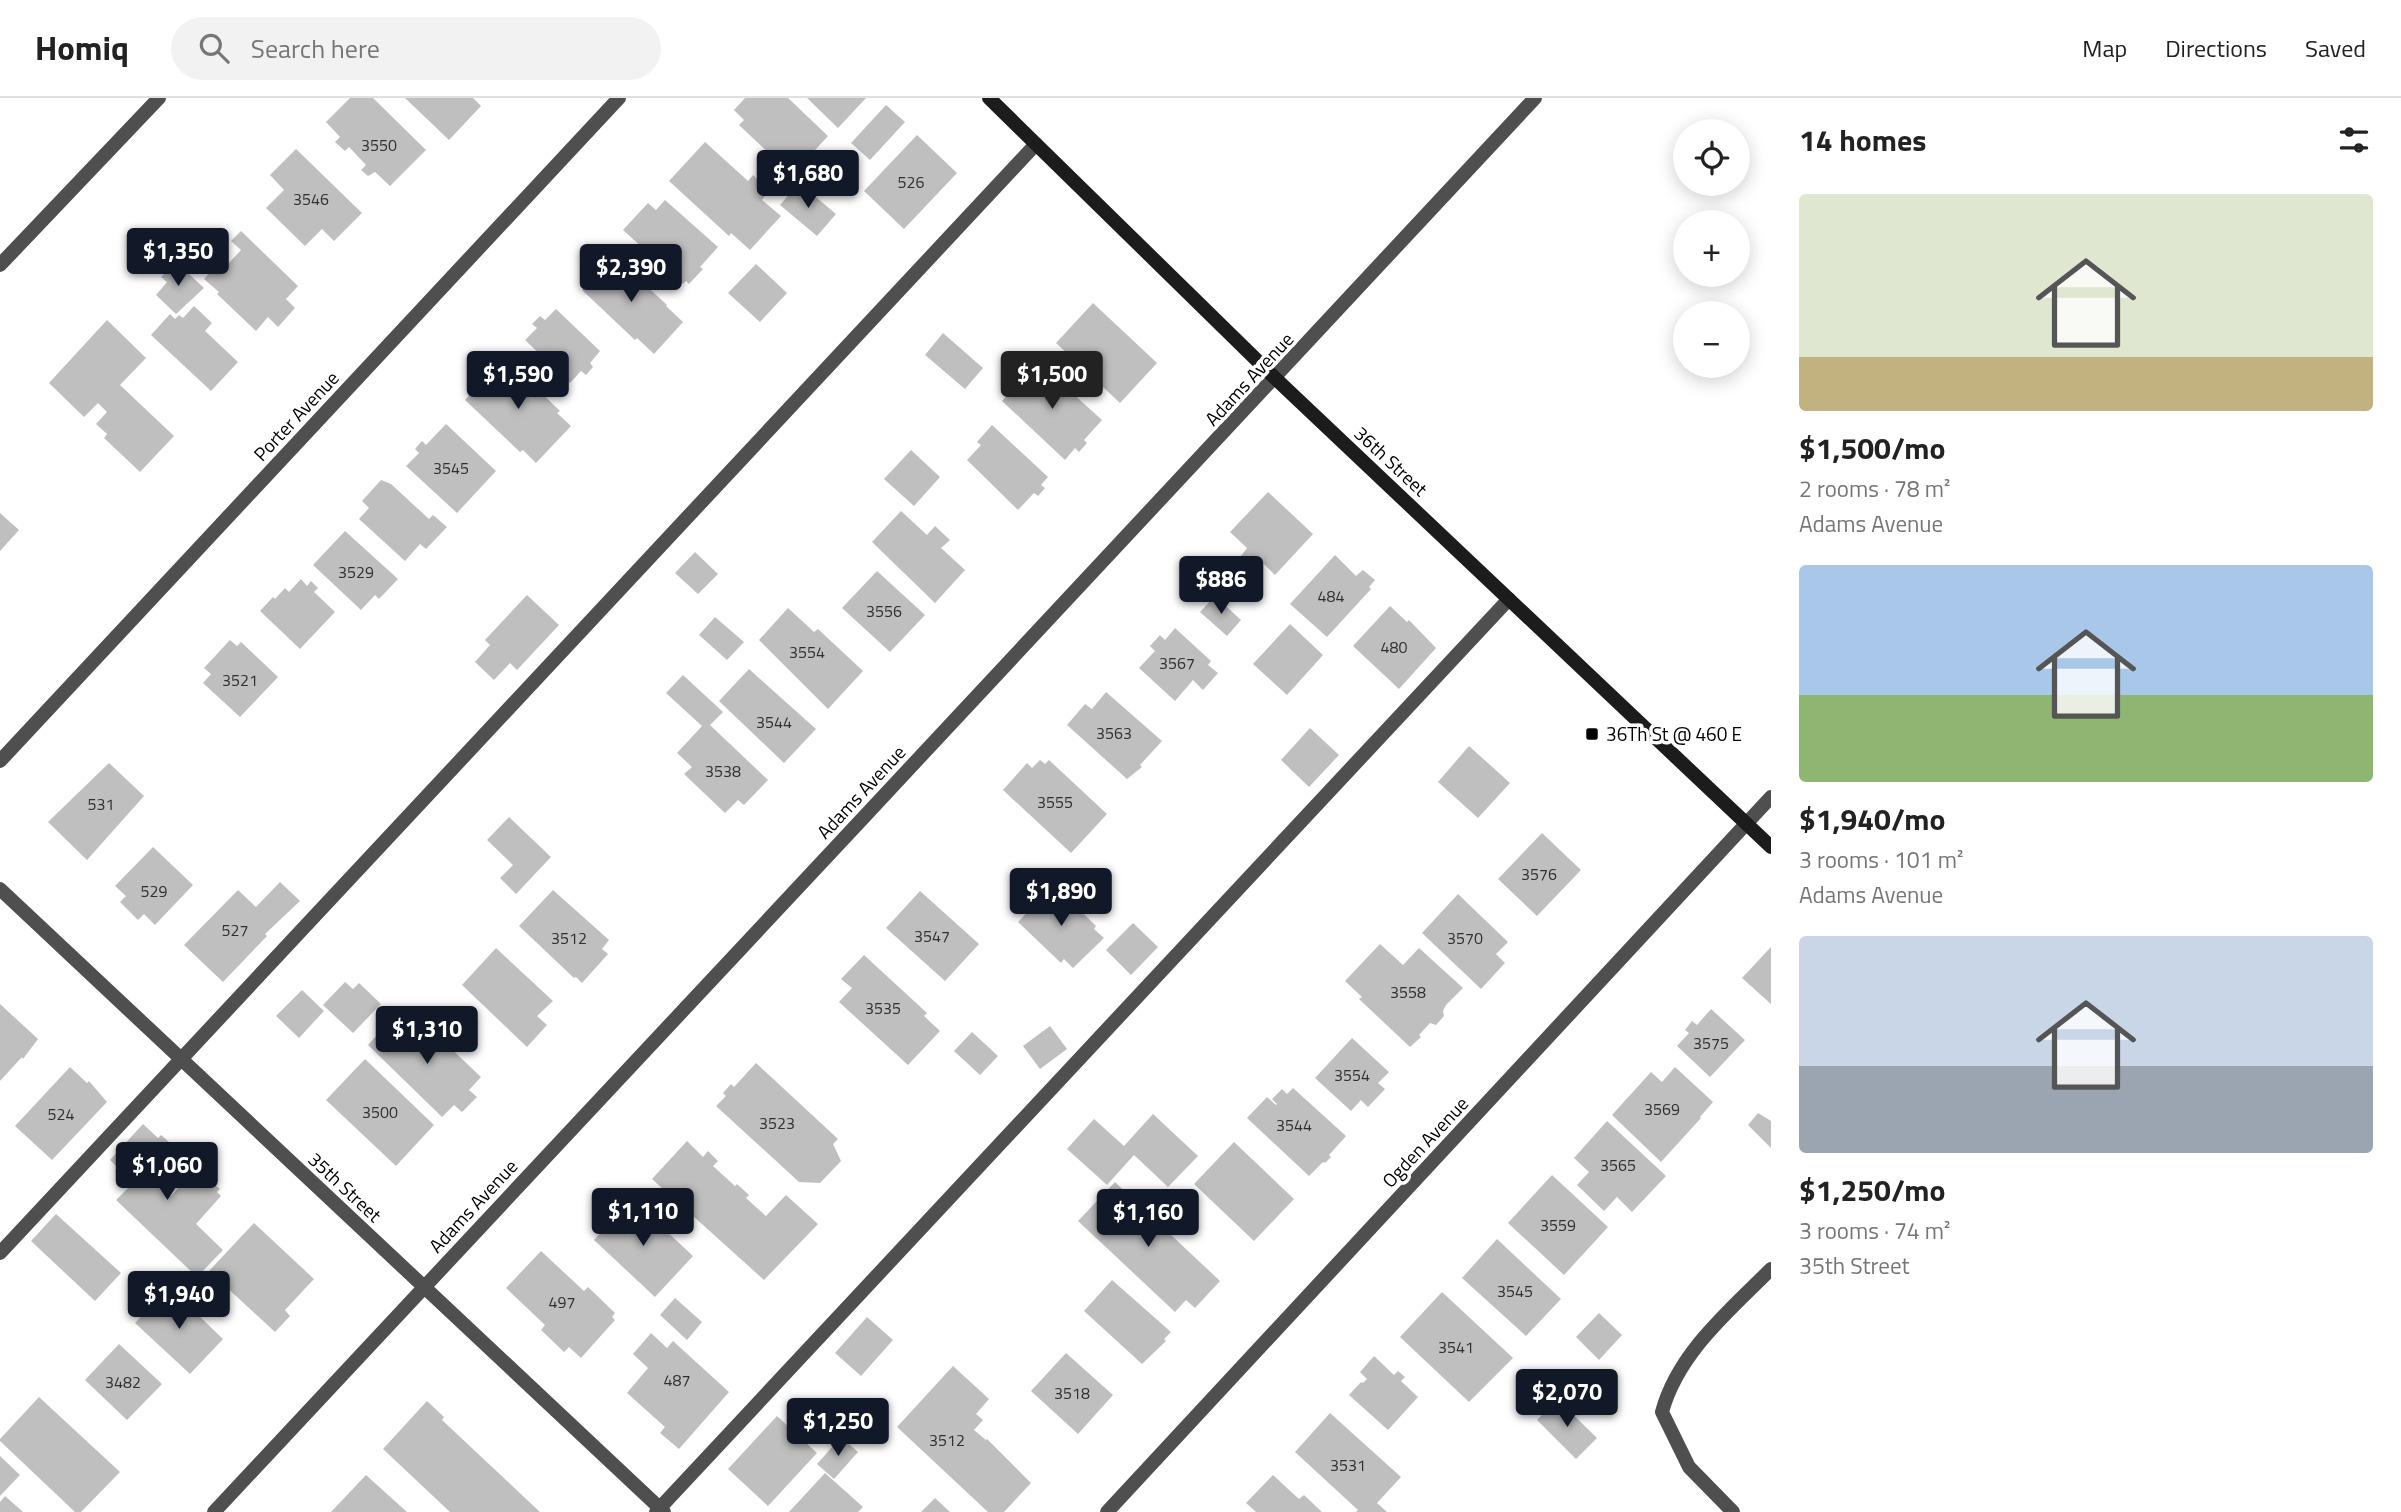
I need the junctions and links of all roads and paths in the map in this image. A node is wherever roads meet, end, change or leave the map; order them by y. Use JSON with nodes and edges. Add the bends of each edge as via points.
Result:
{"nodes":[{"id":1,"x":159,"y":98,"type":"edge"},
{"id":2,"x":619,"y":98,"type":"edge"},
{"id":3,"x":989,"y":98,"type":"edge"},
{"id":4,"x":1535,"y":98,"type":"edge"},
{"id":5,"x":1036,"y":144,"type":"junction"},
{"id":6,"x":0,"y":265,"type":"edge"},
{"id":7,"x":1276,"y":379,"type":"junction"},
{"id":8,"x":1508,"y":599,"type":"junction"},
{"id":9,"x":0,"y":761,"type":"edge"},
{"id":10,"x":1771,"y":797,"type":"edge"},
{"id":11,"x":1746,"y":824,"type":"junction"},
{"id":12,"x":1771,"y":847,"type":"edge"},
{"id":13,"x":0,"y":889,"type":"edge"},
{"id":14,"x":182,"y":1060,"type":"junction"},
{"id":15,"x":0,"y":1253,"type":"edge"},
{"id":16,"x":1771,"y":1270,"type":"edge"},
{"id":17,"x":423,"y":1287,"type":"junction"},
{"id":18,"x":660,"y":1511,"type":"edge"},
{"id":19,"x":214,"y":1512,"type":"edge"},
{"id":20,"x":1107,"y":1512,"type":"edge"},
{"id":21,"x":1734,"y":1512,"type":"edge"}],
"edges":[{"from":1,"to":6,"type":"street"},
{"from":2,"to":9,"type":"street","name":"Porter Avenue"},
{"from":3,"to":5,"type":"main road","name":"36th Street"},
{"from":4,"to":7,"type":"street","name":"Adams Avenue"},
{"from":5,"to":7,"type":"main road","name":"36th Street"},
{"from":5,"to":14,"type":"street"},
{"from":7,"to":8,"type":"main road","name":"36th Street"},
{"from":7,"to":17,"type":"street","name":"Adams Avenue"},
{"from":8,"to":11,"type":"main road","name":"36th Street"},
{"from":8,"to":18,"type":"street"},
{"from":10,"to":11,"type":"street","name":"Ogden Avenue"},
{"from":11,"to":12,"type":"main road","name":"36th Street"},
{"from":11,"to":20,"type":"street","name":"Ogden Avenue"},
{"from":13,"to":14,"type":"street","name":"35th Street"},
{"from":14,"to":15,"type":"street"},
{"from":14,"to":17,"type":"street","name":"35th Street"},
{"from":16,"to":21,"type":"street","via":[[1701,1339],[1667,1393],[1662,1412],[1689,1467]]},
{"from":17,"to":18,"type":"street","name":"35th Street"},
{"from":17,"to":19,"type":"street","name":"Adams Avenue"}]}
